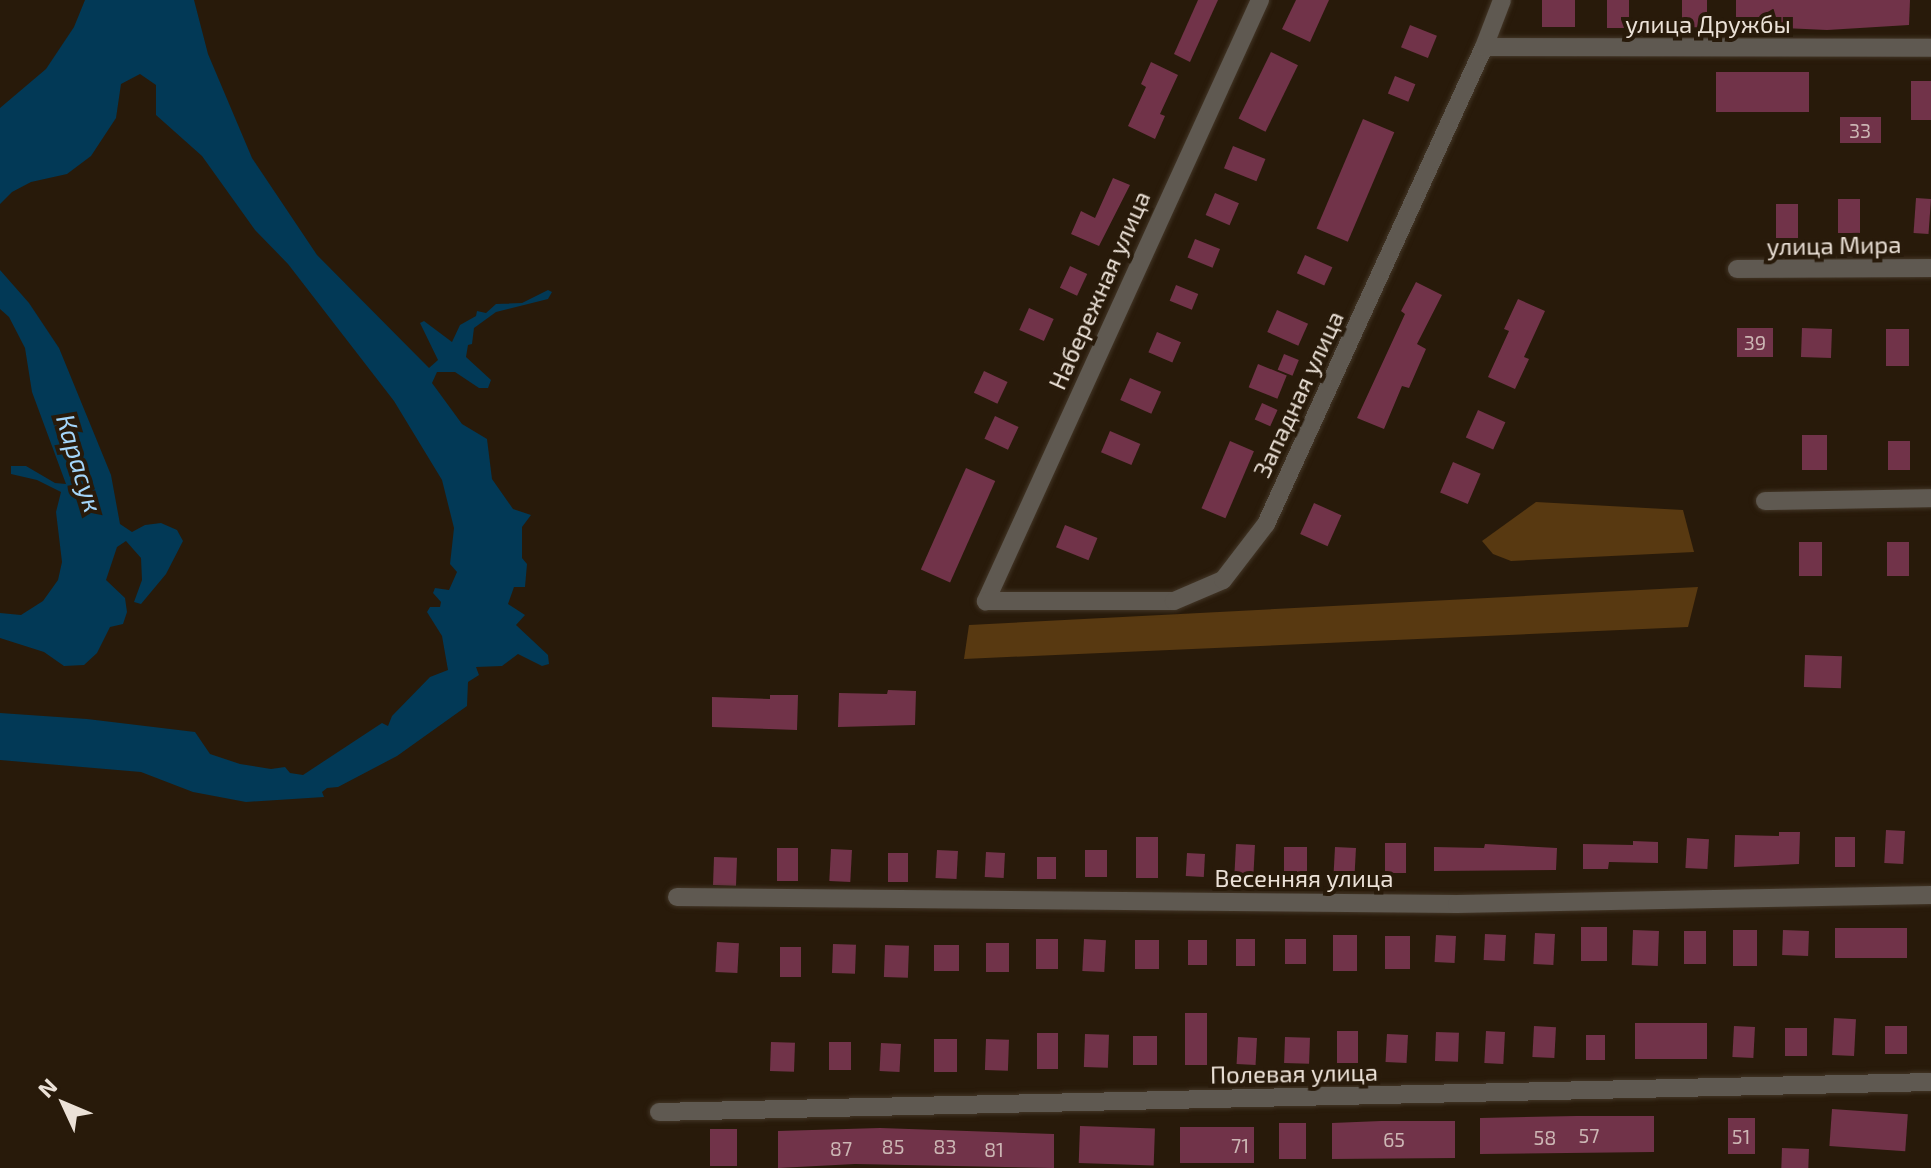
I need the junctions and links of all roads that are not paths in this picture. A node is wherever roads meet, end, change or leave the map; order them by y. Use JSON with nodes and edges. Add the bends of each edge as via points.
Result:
{"nodes":[{"id":1,"x":1260,"y":0,"type":"edge"},
{"id":2,"x":1502,"y":0,"type":"edge"},
{"id":3,"x":1484,"y":47,"type":"junction"},
{"id":4,"x":1931,"y":48,"type":"edge"},
{"id":5,"x":1931,"y":268,"type":"edge"},
{"id":6,"x":1737,"y":269,"type":"dead end"},
{"id":7,"x":1931,"y":498,"type":"edge"},
{"id":8,"x":1765,"y":501,"type":"dead end"},
{"id":9,"x":986,"y":601,"type":"joint"},
{"id":10,"x":1931,"y":895,"type":"edge"},
{"id":11,"x":677,"y":897,"type":"dead end"},
{"id":12,"x":1931,"y":1082,"type":"edge"},
{"id":13,"x":659,"y":1112,"type":"dead end"}],
"edges":[{"from":1,"to":9,"type":"street","name":"Набережная улица"},
{"from":2,"to":3,"type":"street","name":"Западная улица"},
{"from":3,"to":4,"type":"street","name":"улица Дружбы"},
{"from":3,"to":9,"type":"street","name":"Западная улица","via":[[1266,524],[1223,580],[1174,601]]},
{"from":5,"to":6,"type":"street","name":"улица Мира"},
{"from":7,"to":8,"type":"street"},
{"from":10,"to":11,"type":"street","name":"Весенняя улица","via":[[1457,904]]},
{"from":12,"to":13,"type":"street","name":"Полевая улица"}]}
